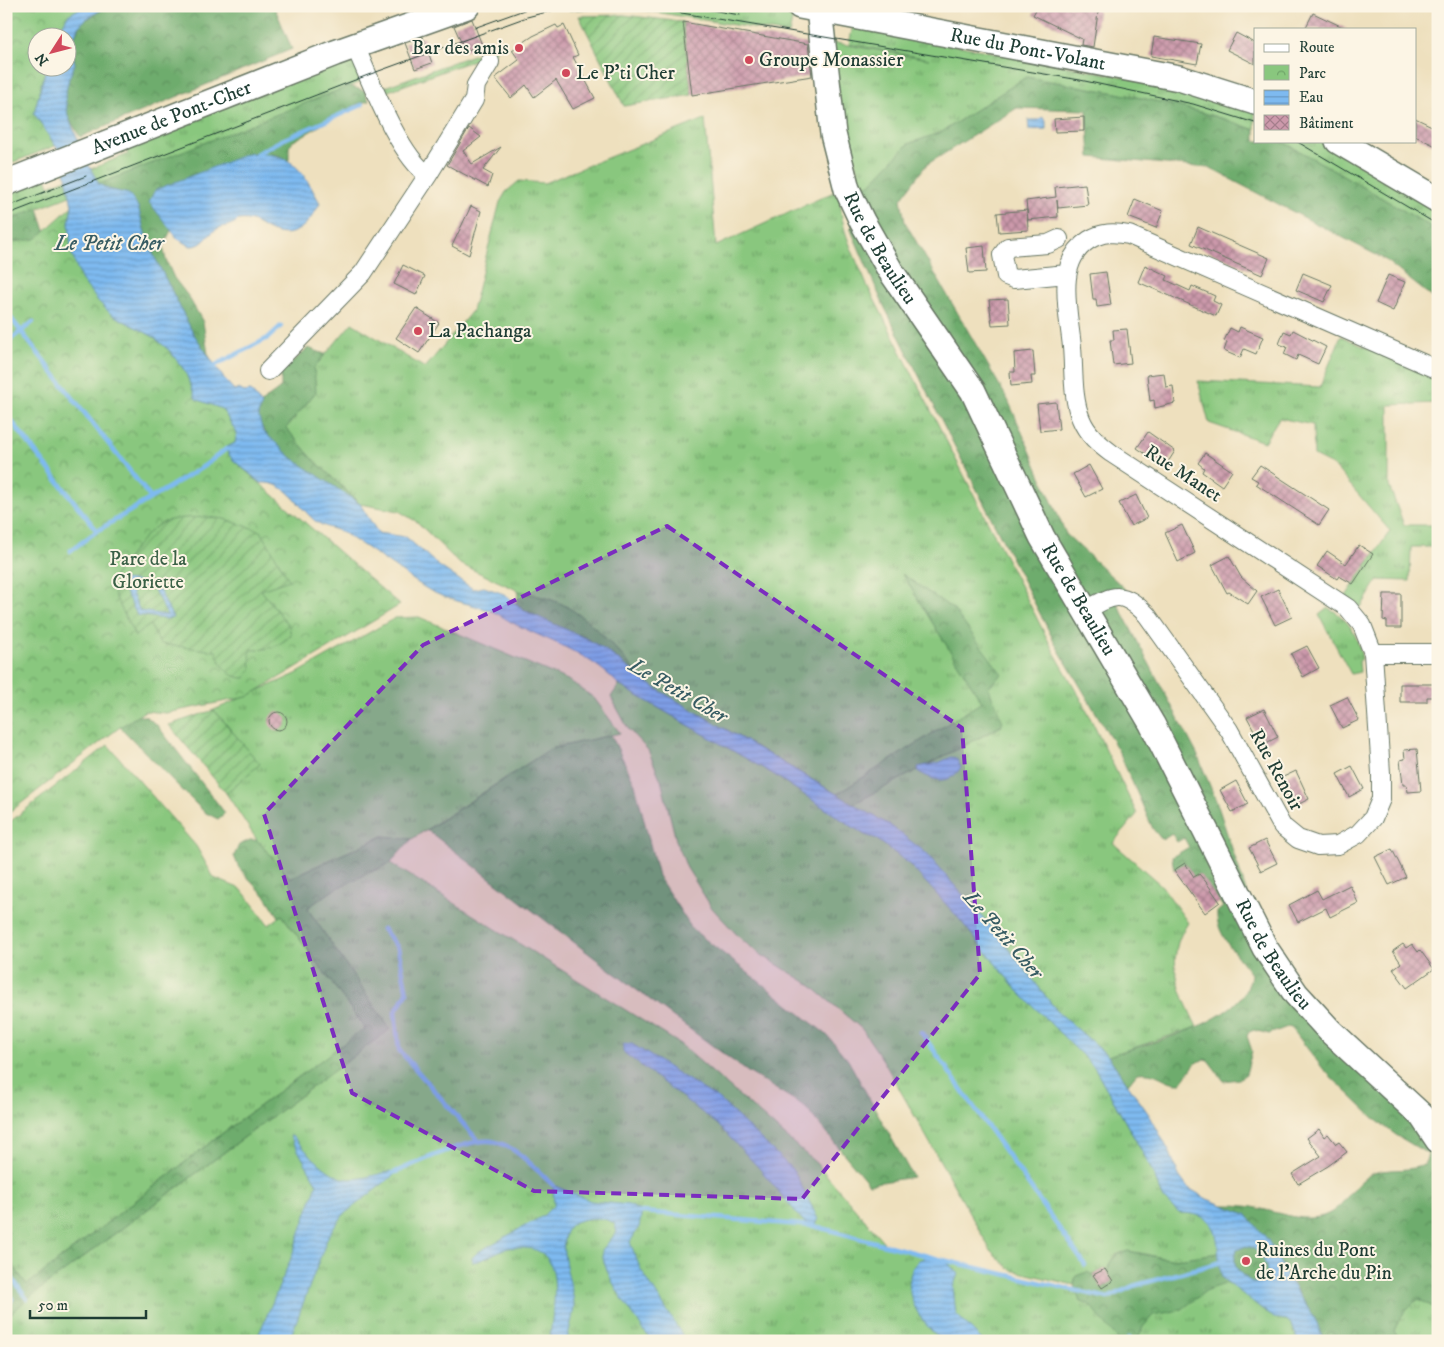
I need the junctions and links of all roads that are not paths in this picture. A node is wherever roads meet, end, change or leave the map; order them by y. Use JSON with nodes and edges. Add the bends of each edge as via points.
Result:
{"nodes":[{"id":1,"x":468,"y":6,"type":"edge"},
{"id":2,"x":809,"y":8,"type":"edge"},
{"id":3,"x":345,"y":49,"type":"junction"},
{"id":4,"x":490,"y":62,"type":"dead end"},
{"id":5,"x":1254,"y":102,"type":"edge"},
{"id":6,"x":1340,"y":142,"type":"edge"},
{"id":7,"x":428,"y":175,"type":"junction"},
{"id":8,"x":6,"y":183,"type":"edge"},
{"id":9,"x":1438,"y":200,"type":"edge"},
{"id":10,"x":1059,"y":239,"type":"dead end"},
{"id":11,"x":1067,"y":274,"type":"junction"},
{"id":12,"x":1438,"y":370,"type":"edge"},
{"id":13,"x":268,"y":371,"type":"dead end"},
{"id":14,"x":1086,"y":610,"type":"junction"},
{"id":15,"x":1373,"y":653,"type":"junction"},
{"id":16,"x":1438,"y":653,"type":"edge"},
{"id":17,"x":1437,"y":1135,"type":"edge"}],
"edges":[{"from":1,"to":3,"type":"street","name":"Avenue de Pont-Cher"},
{"from":2,"to":5,"type":"street","name":"Rue du Pont-Volant","via":[[1179,78]]},
{"from":2,"to":14,"type":"street","name":"Rue de Beaulieu","via":[[833,134],[853,203],[890,270],[973,391],[1042,538]]},
{"from":3,"to":7,"type":"street","via":[[417,167]]},
{"from":3,"to":8,"type":"street","name":"Avenue de Pont-Cher"},
{"from":4,"to":7,"type":"street","via":[[476,85],[474,100]]},
{"from":6,"to":9,"type":"street"},
{"from":7,"to":13,"type":"street","via":[[363,273]]},
{"from":10,"to":11,"type":"street","via":[[1048,244],[1008,247],[1002,255],[1004,272],[1014,279]]},
{"from":11,"to":12,"type":"street","name":"Rue Manet","via":[[1073,256],[1086,242],[1112,232],[1129,235]]},
{"from":11,"to":15,"type":"street","name":"Rue Manet","via":[[1078,408],[1090,433],[1111,453],[1348,608],[1362,625]]},
{"from":14,"to":15,"type":"street","name":"Rue Renoir","via":[[1103,600],[1120,596],[1133,602],[1147,615],[1225,724],[1282,826],[1298,839],[1318,846],[1338,845],[1358,834],[1373,818],[1381,799]]},
{"from":14,"to":17,"type":"street","name":"Rue de Beaulieu","via":[[1152,724],[1265,948],[1281,973],[1330,1031],[1422,1116]]},
{"from":15,"to":16,"type":"street"}]}
